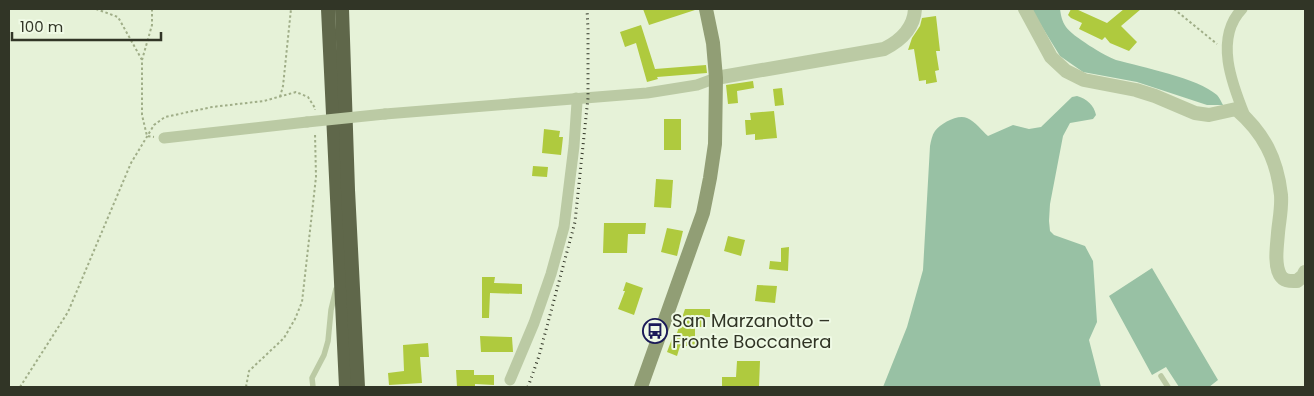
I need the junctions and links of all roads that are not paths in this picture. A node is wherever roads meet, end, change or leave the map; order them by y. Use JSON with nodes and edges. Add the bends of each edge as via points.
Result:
{"nodes":[{"id":1,"x":328,"y":9,"type":"edge"},
{"id":2,"x":342,"y":9,"type":"edge"},
{"id":3,"x":706,"y":9,"type":"edge"},
{"id":4,"x":915,"y":9,"type":"edge"},
{"id":5,"x":1024,"y":9,"type":"edge"},
{"id":6,"x":1242,"y":9,"type":"edge"},
{"id":7,"x":716,"y":78,"type":"junction"},
{"id":8,"x":576,"y":98,"type":"junction"},
{"id":9,"x":1244,"y":116,"type":"junction"},
{"id":10,"x":164,"y":138,"type":"road end"},
{"id":11,"x":340,"y":272,"type":"junction"},
{"id":12,"x":1305,"y":272,"type":"edge"},
{"id":13,"x":1161,"y":376,"type":"dead end"},
{"id":14,"x":510,"y":380,"type":"dead end"},
{"id":15,"x":313,"y":387,"type":"edge"},
{"id":16,"x":346,"y":387,"type":"edge"},
{"id":17,"x":358,"y":387,"type":"edge"},
{"id":18,"x":641,"y":387,"type":"edge"},
{"id":19,"x":1168,"y":387,"type":"edge"}],
"edges":[{"from":1,"to":11,"type":"highway"},
{"from":2,"to":17,"type":"highway"},
{"from":3,"to":7,"type":"main road"},
{"from":4,"to":7,"type":"street","via":[[906,32],[896,43],[884,49]]},
{"from":5,"to":9,"type":"street","via":[[1051,57],[1066,71],[1084,80],[1136,90],[1195,113],[1209,115],[1236,109]]},
{"from":6,"to":9,"type":"street","via":[[1228,36],[1228,54],[1233,85]]},
{"from":7,"to":8,"type":"street","via":[[672,89]]},
{"from":7,"to":18,"type":"main road","via":[[715,144],[703,214]]},
{"from":8,"to":10,"type":"street","bridge":true,"via":[[385,114]]},
{"from":8,"to":14,"type":"street","via":[[564,227],[534,323]]},
{"from":9,"to":12,"type":"street","via":[[1262,136],[1277,175],[1281,195],[1276,252],[1280,276],[1284,280],[1297,281]]},
{"from":11,"to":15,"type":"lane","via":[[328,341],[312,378]]},
{"from":11,"to":16,"type":"highway"},
{"from":13,"to":19,"type":"lane"}]}
